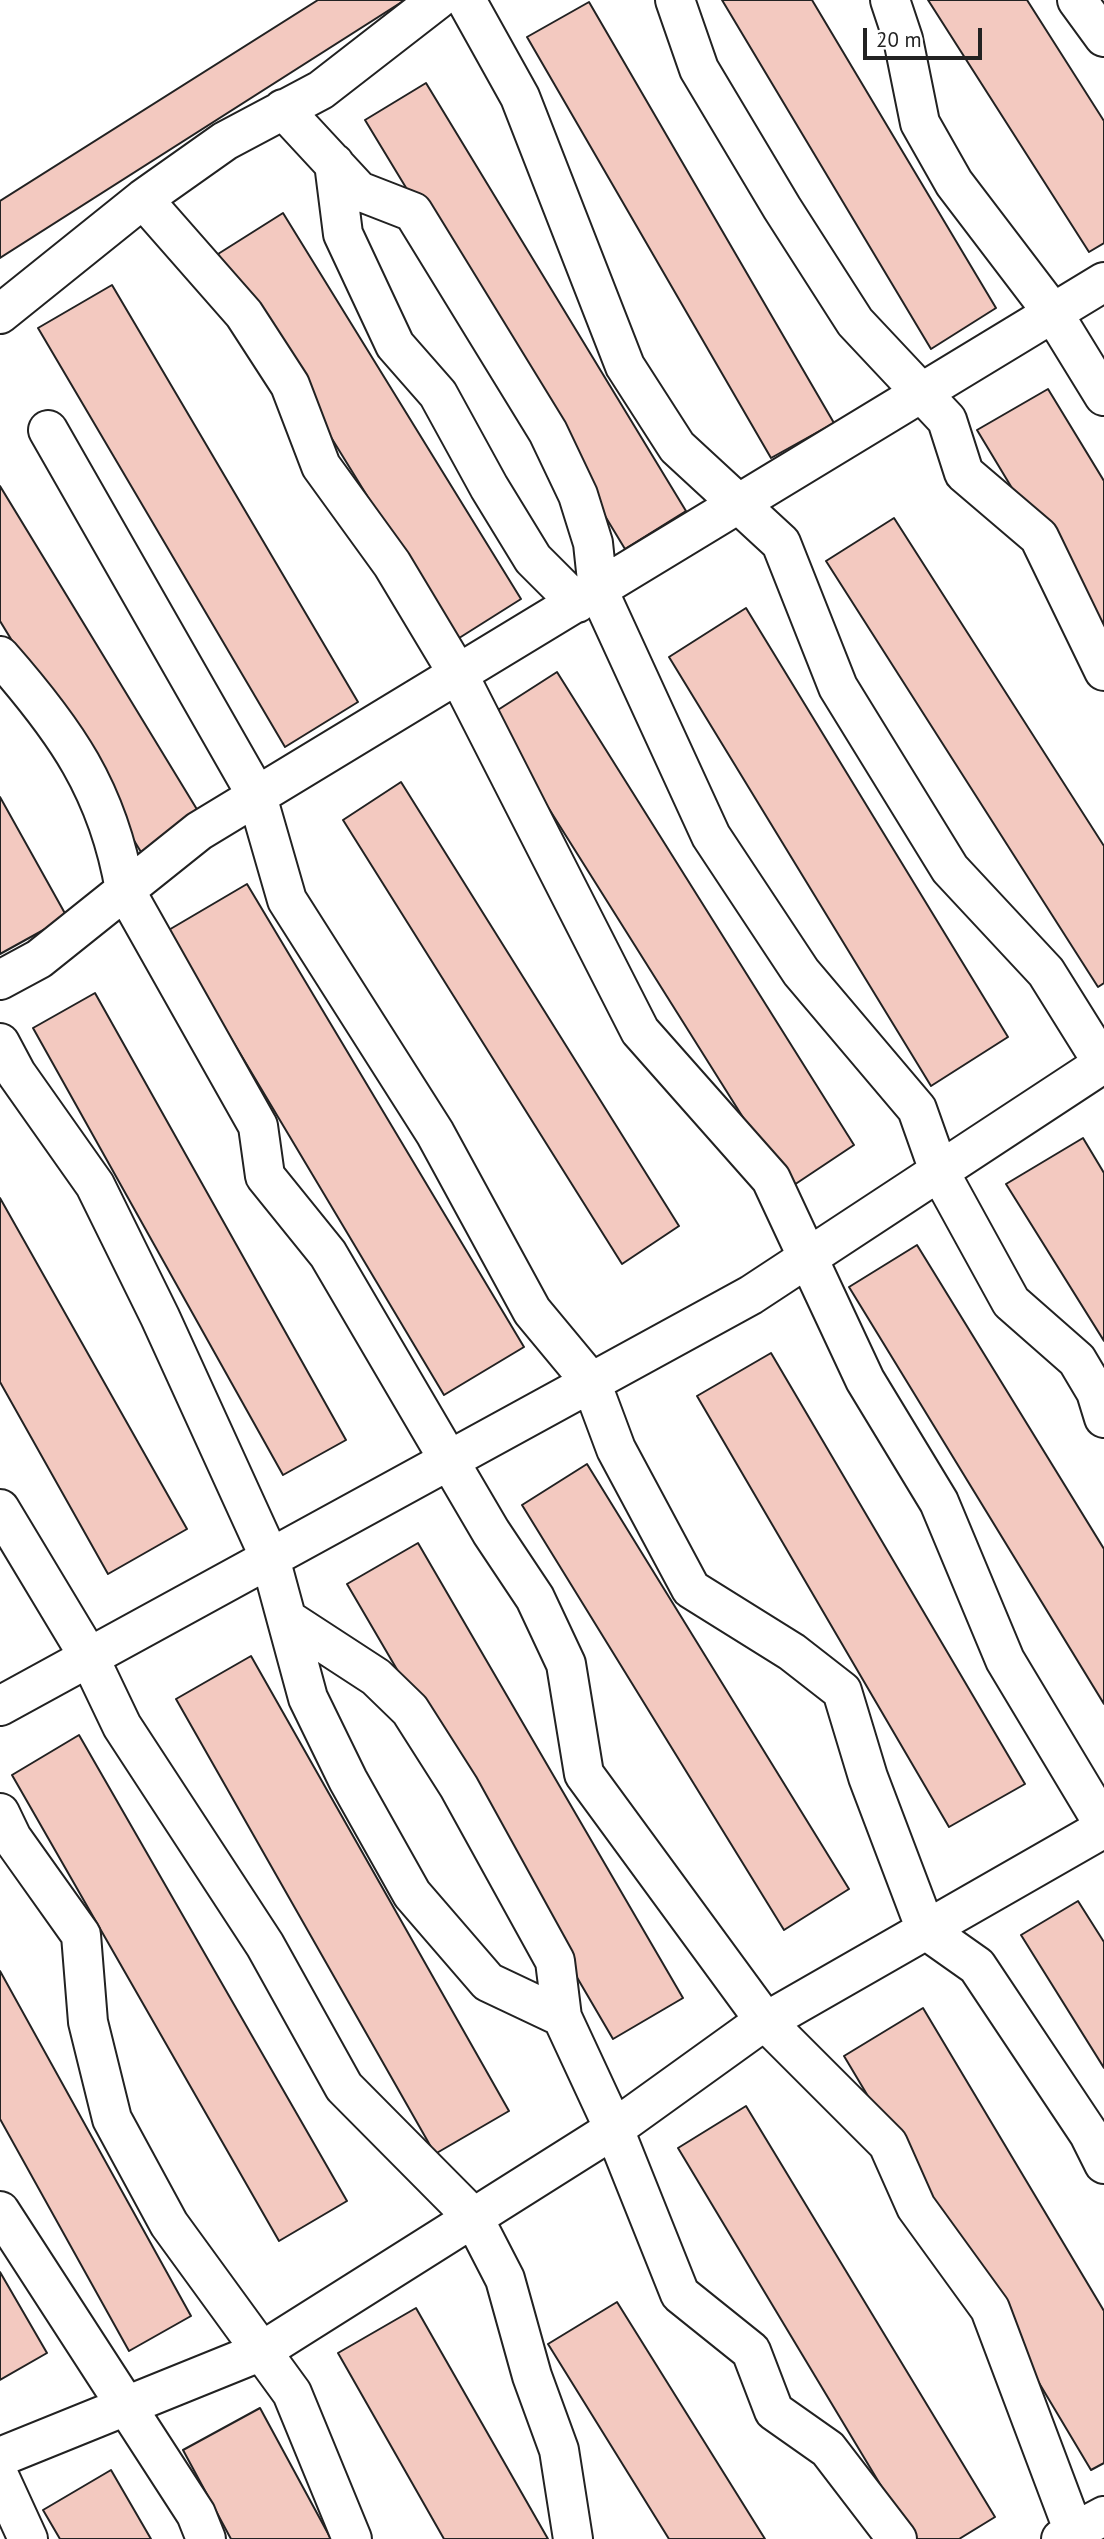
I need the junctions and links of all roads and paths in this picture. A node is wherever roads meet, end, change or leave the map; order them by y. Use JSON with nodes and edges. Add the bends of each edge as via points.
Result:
{"nodes":[{"id":1,"x":437,"y":0,"type":"edge"},
{"id":2,"x":466,"y":0,"type":"edge"},
{"id":3,"x":675,"y":0,"type":"edge"},
{"id":4,"x":890,"y":0,"type":"edge"},
{"id":5,"x":1077,"y":0,"type":"edge"},
{"id":6,"x":1104,"y":37,"type":"edge"},
{"id":7,"x":283,"y":109,"type":"junction"},
{"id":8,"x":334,"y":163,"type":"junction"},
{"id":9,"x":143,"y":199,"type":"junction"},
{"id":10,"x":1104,"y":282,"type":"edge"},
{"id":11,"x":1053,"y":313,"type":"junction"},
{"id":12,"x":0,"y":314,"type":"edge"},
{"id":13,"x":923,"y":393,"type":"junction"},
{"id":14,"x":1104,"y":396,"type":"edge"},
{"id":15,"x":48,"y":430,"type":"dead end"},
{"id":16,"x":740,"y":503,"type":"junction"},
{"id":17,"x":588,"y":596,"type":"junction"},
{"id":18,"x":0,"y":656,"type":"edge"},
{"id":19,"x":1104,"y":671,"type":"edge"},
{"id":20,"x":458,"y":674,"type":"junction"},
{"id":21,"x":257,"y":796,"type":"junction"},
{"id":22,"x":125,"y":890,"type":"junction"},
{"id":23,"x":0,"y":980,"type":"edge"},
{"id":24,"x":0,"y":1043,"type":"edge"},
{"id":25,"x":1104,"y":1064,"type":"edge"},
{"id":26,"x":940,"y":1171,"type":"junction"},
{"id":27,"x":810,"y":1256,"type":"junction"},
{"id":28,"x":591,"y":1382,"type":"junction"},
{"id":29,"x":1104,"y":1418,"type":"edge"},
{"id":30,"x":451,"y":1459,"type":"junction"},
{"id":31,"x":0,"y":1509,"type":"edge"},
{"id":32,"x":270,"y":1558,"type":"junction"},
{"id":33,"x":287,"y":1619,"type":"junction"},
{"id":34,"x":89,"y":1657,"type":"junction"},
{"id":35,"x":0,"y":1706,"type":"edge"},
{"id":36,"x":0,"y":1813,"type":"edge"},
{"id":37,"x":1104,"y":1827,"type":"edge"},
{"id":38,"x":926,"y":1930,"type":"junction"},
{"id":39,"x":562,"y":2017,"type":"junction"},
{"id":40,"x":765,"y":2021,"type":"junction"},
{"id":41,"x":614,"y":2129,"type":"junction"},
{"id":42,"x":1104,"y":2164,"type":"edge"},
{"id":43,"x":0,"y":2211,"type":"edge"},
{"id":44,"x":473,"y":2217,"type":"junction"},
{"id":45,"x":262,"y":2351,"type":"junction"},
{"id":46,"x":126,"y":2406,"type":"junction"},
{"id":47,"x":0,"y":2457,"type":"edge"},
{"id":48,"x":0,"y":2478,"type":"edge"},
{"id":49,"x":1080,"y":2529,"type":"edge"},
{"id":50,"x":28,"y":2539,"type":"edge"},
{"id":51,"x":206,"y":2539,"type":"edge"},
{"id":52,"x":352,"y":2539,"type":"edge"},
{"id":53,"x":573,"y":2539,"type":"edge"},
{"id":54,"x":897,"y":2539,"type":"edge"}],
"edges":[{"from":1,"to":7,"type":"lane","via":[[321,90]]},
{"from":2,"to":16,"type":"lane","via":[[520,97],[625,366],[677,447]]},
{"from":3,"to":13,"type":"lane","via":[[699,69],[782,208],[855,322]]},
{"from":4,"to":11,"type":"lane","via":[[920,123],[954,183]]},
{"from":5,"to":6,"type":"lane"},
{"from":7,"to":8,"type":"lane"},
{"from":7,"to":9,"type":"lane","via":[[225,141]]},
{"from":8,"to":17,"type":"lane","via":[[343,234],[395,345],[438,394],[533,559]]},
{"from":8,"to":17,"type":"lane","via":[[359,191],[413,212],[548,432],[578,495],[593,543]]},
{"from":9,"to":12,"type":"lane"},
{"from":9,"to":20,"type":"lane","via":[[244,314],[290,385],[321,467],[392,564]]},
{"from":10,"to":11,"type":"lane"},
{"from":11,"to":13,"type":"lane"},
{"from":11,"to":14,"type":"lane"},
{"from":13,"to":16,"type":"lane"},
{"from":13,"to":19,"type":"lane","via":[[947,420],[964,473],[1039,537]]},
{"from":15,"to":21,"type":"lane"},
{"from":16,"to":17,"type":"lane"},
{"from":16,"to":25,"type":"lane","via":[[781,543],[838,687],[950,869],[1046,972]]},
{"from":17,"to":20,"type":"lane"},
{"from":17,"to":26,"type":"lane","via":[[711,835],[801,972],[918,1110]]},
{"from":18,"to":22,"type":"lane","via":[[50,712],[93,782],[118,847]]},
{"from":20,"to":21,"type":"lane"},
{"from":20,"to":27,"type":"lane","via":[[640,1031],[771,1179]]},
{"from":21,"to":22,"type":"lane","via":[[199,831]]},
{"from":21,"to":28,"type":"lane","via":[[287,900],[435,1133],[532,1311]]},
{"from":22,"to":23,"type":"lane","via":[[39,959]]},
{"from":22,"to":30,"type":"lane","via":[[258,1126],[265,1176],[328,1254]]},
{"from":24,"to":32,"type":"lane","via":[[95,1185]]},
{"from":25,"to":26,"type":"lane"},
{"from":26,"to":27,"type":"lane"},
{"from":26,"to":29,"type":"lane","via":[[1011,1302],[1077,1360],[1096,1392]]},
{"from":27,"to":28,"type":"lane","via":[[751,1295]]},
{"from":27,"to":37,"type":"lane","via":[[865,1380],[939,1502],[1005,1660]]},
{"from":28,"to":30,"type":"lane"},
{"from":28,"to":38,"type":"lane","via":[[616,1449],[691,1589],[792,1652],[842,1691],[868,1777]]},
{"from":30,"to":32,"type":"lane"},
{"from":30,"to":40,"type":"lane","via":[[491,1532],[535,1598],[566,1664],[584,1774]]},
{"from":31,"to":34,"type":"lane"},
{"from":32,"to":33,"type":"lane"},
{"from":32,"to":34,"type":"lane"},
{"from":33,"to":39,"type":"lane","via":[[376,1677],[410,1710],[459,1787],[555,1961]]},
{"from":33,"to":39,"type":"lane","via":[[308,1698],[412,1894],[488,1982]]},
{"from":34,"to":35,"type":"lane"},
{"from":34,"to":44,"type":"lane","via":[[122,1726],[265,1945],[344,2087]]},
{"from":36,"to":45,"type":"lane","via":[[12,1838],[81,1935],[88,2022],[113,2119],[169,2224]]},
{"from":37,"to":38,"type":"lane"},
{"from":38,"to":40,"type":"lane"},
{"from":38,"to":42,"type":"lane","via":[[977,1966],[1089,2134]]},
{"from":39,"to":41,"type":"lane"},
{"from":40,"to":41,"type":"lane"},
{"from":40,"to":49,"type":"lane","via":[[888,2144],[916,2207],[990,2309]]},
{"from":41,"to":44,"type":"lane"},
{"from":41,"to":54,"type":"lane","via":[[680,2294],[751,2351],[774,2411],[828,2449]]},
{"from":43,"to":46,"type":"lane"},
{"from":44,"to":45,"type":"lane"},
{"from":44,"to":53,"type":"lane","via":[[505,2279],[559,2450]]},
{"from":45,"to":46,"type":"lane"},
{"from":45,"to":52,"type":"lane","via":[[292,2393]]},
{"from":46,"to":47,"type":"lane"},
{"from":46,"to":51,"type":"lane"},
{"from":48,"to":50,"type":"lane"}]}
